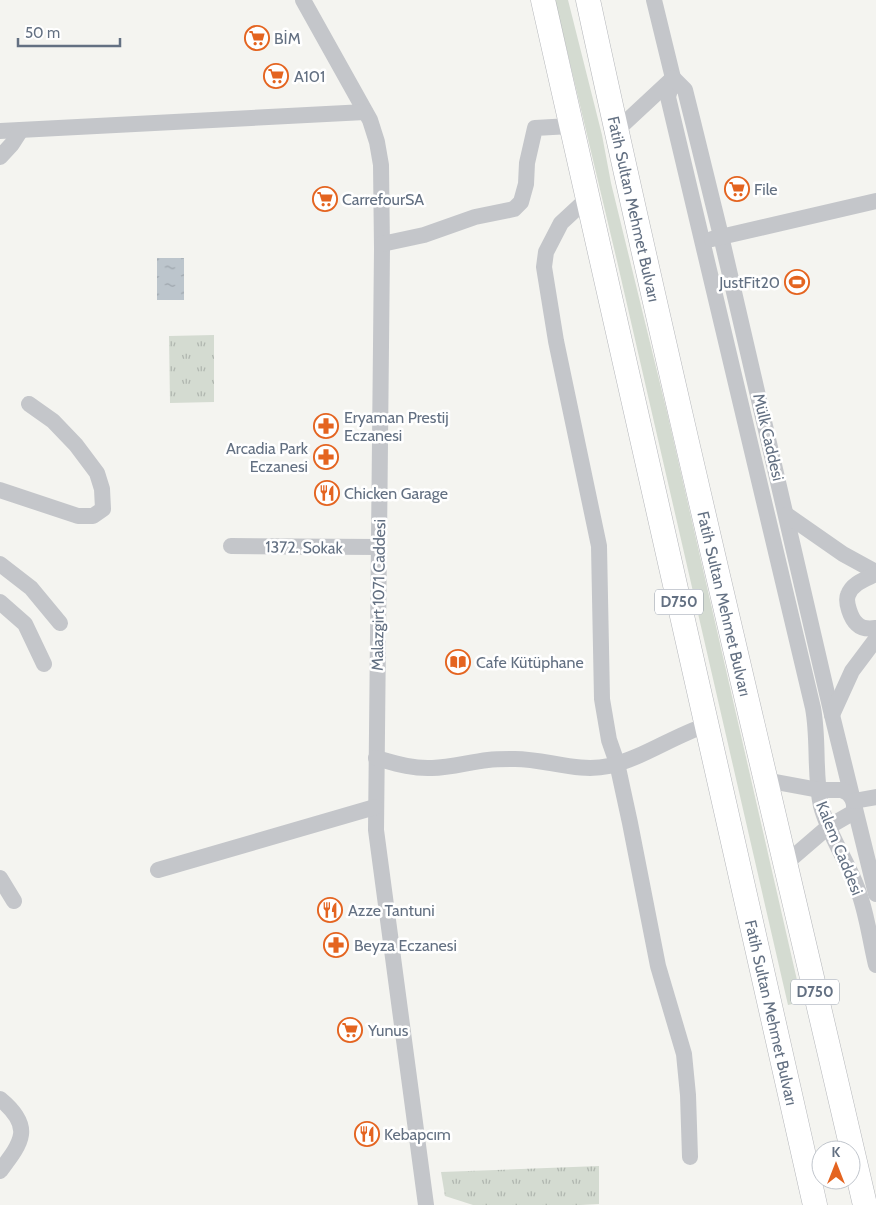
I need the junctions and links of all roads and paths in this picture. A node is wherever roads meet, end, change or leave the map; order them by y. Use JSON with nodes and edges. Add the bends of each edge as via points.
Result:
{"nodes":[{"id":1,"x":303,"y":0,"type":"edge"},
{"id":2,"x":543,"y":0,"type":"edge"},
{"id":3,"x":588,"y":0,"type":"edge"},
{"id":4,"x":654,"y":0,"type":"edge"},
{"id":5,"x":673,"y":78,"type":"junction"},
{"id":6,"x":365,"y":112,"type":"junction"},
{"id":7,"x":570,"y":126,"type":"junction"},
{"id":8,"x":21,"y":130,"type":"junction"},
{"id":9,"x":0,"y":131,"type":"edge"},
{"id":10,"x":616,"y":131,"type":"junction"},
{"id":11,"x":0,"y":157,"type":"edge"},
{"id":12,"x":588,"y":198,"type":"junction"},
{"id":13,"x":876,"y":201,"type":"edge"},
{"id":14,"x":722,"y":236,"type":"junction"},
{"id":15,"x":702,"y":241,"type":"junction"},
{"id":16,"x":382,"y":244,"type":"junction"},
{"id":17,"x":30,"y":404,"type":"dead end"},
{"id":18,"x":0,"y":490,"type":"edge"},
{"id":19,"x":787,"y":515,"type":"junction"},
{"id":20,"x":231,"y":546,"type":"dead end"},
{"id":21,"x":378,"y":547,"type":"junction"},
{"id":22,"x":0,"y":564,"type":"edge"},
{"id":23,"x":876,"y":573,"type":"edge"},
{"id":24,"x":0,"y":602,"type":"edge"},
{"id":25,"x":60,"y":622,"type":"dead end"},
{"id":26,"x":876,"y":628,"type":"edge"},
{"id":27,"x":876,"y":639,"type":"edge"},
{"id":28,"x":44,"y":664,"type":"dead end"},
{"id":29,"x":832,"y":715,"type":"junction"},
{"id":30,"x":706,"y":725,"type":"junction"},
{"id":31,"x":376,"y":758,"type":"junction"},
{"id":32,"x":617,"y":763,"type":"junction"},
{"id":33,"x":765,"y":780,"type":"junction"},
{"id":34,"x":819,"y":790,"type":"junction"},
{"id":35,"x":876,"y":797,"type":"edge"},
{"id":36,"x":854,"y":802,"type":"junction"},
{"id":37,"x":375,"y":807,"type":"junction"},
{"id":38,"x":828,"y":827,"type":"junction"},
{"id":39,"x":785,"y":864,"type":"junction"},
{"id":40,"x":158,"y":870,"type":"dead end"},
{"id":41,"x":0,"y":878,"type":"edge"},
{"id":42,"x":876,"y":894,"type":"edge"},
{"id":43,"x":14,"y":901,"type":"dead end"},
{"id":44,"x":876,"y":965,"type":"edge"},
{"id":45,"x":0,"y":1099,"type":"edge"},
{"id":46,"x":690,"y":1158,"type":"dead end"},
{"id":47,"x":0,"y":1171,"type":"edge"},
{"id":48,"x":426,"y":1205,"type":"edge"},
{"id":49,"x":815,"y":1205,"type":"edge"},
{"id":50,"x":865,"y":1205,"type":"edge"}],
"edges":[{"from":1,"to":6,"type":"street","name":"Malazgirt 1071 Caddesi"},
{"from":2,"to":7,"type":"highway","name":"Fatih Sultan Mehmet Bulvarı","number":"D750"},
{"from":3,"to":10,"type":"highway","name":"Fatih Sultan Mehmet Bulvarı","number":"D750"},
{"from":4,"to":5,"type":"street","name":"Mülk Caddesi"},
{"from":5,"to":10,"type":"street"},
{"from":5,"to":14,"type":"street","name":"Mülk Caddesi","via":[[685,90]]},
{"from":5,"to":15,"type":"street","name":"Mülk Caddesi","via":[[668,98]]},
{"from":6,"to":8,"type":"street"},
{"from":6,"to":16,"type":"street","name":"Malazgirt 1071 Caddesi","via":[[377,142],[381,165]]},
{"from":7,"to":12,"type":"highway","name":"Fatih Sultan Mehmet Bulvarı","number":"D750"},
{"from":7,"to":16,"type":"street","via":[[535,128],[526,184],[521,202],[514,209]]},
{"from":8,"to":9,"type":"street"},
{"from":8,"to":11,"type":"street"},
{"from":10,"to":33,"type":"highway","name":"Fatih Sultan Mehmet Bulvarı","number":"D750"},
{"from":12,"to":30,"type":"highway","name":"Fatih Sultan Mehmet Bulvarı","number":"D750"},
{"from":12,"to":32,"type":"street","via":[[560,223],[546,252],[544,267],[556,341],[599,546],[602,699],[609,740]]},
{"from":13,"to":14,"type":"street"},
{"from":14,"to":15,"type":"street"},
{"from":14,"to":19,"type":"street","name":"Mülk Caddesi"},
{"from":15,"to":34,"type":"street","name":"Mülk Caddesi","via":[[813,708],[817,727]]},
{"from":16,"to":21,"type":"street","name":"Malazgirt 1071 Caddesi"},
{"from":17,"to":18,"type":"street","via":[[53,421],[97,473],[103,509],[93,516],[78,516]]},
{"from":19,"to":23,"type":"street"},
{"from":19,"to":29,"type":"street","name":"Mülk Caddesi"},
{"from":20,"to":21,"type":"street","name":"1372. Sokak"},
{"from":21,"to":31,"type":"street","name":"Malazgirt 1071 Caddesi"},
{"from":22,"to":25,"type":"street","via":[[31,588]]},
{"from":23,"to":26,"type":"street","via":[[858,582],[848,594],[847,606],[857,624]]},
{"from":24,"to":28,"type":"street","via":[[25,624]]},
{"from":27,"to":29,"type":"street","via":[[852,671]]},
{"from":29,"to":36,"type":"street","name":"Mülk Caddesi"},
{"from":30,"to":32,"type":"street"},
{"from":30,"to":49,"type":"highway","name":"Fatih Sultan Mehmet Bulvarı","number":"D750"},
{"from":31,"to":32,"type":"street","via":[[411,767],[432,768],[516,759],[578,767]]},
{"from":31,"to":37,"type":"street","name":"Malazgirt 1071 Caddesi"},
{"from":32,"to":46,"type":"street","via":[[658,966],[684,1054]]},
{"from":33,"to":34,"type":"street"},
{"from":33,"to":39,"type":"highway","name":"Fatih Sultan Mehmet Bulvarı","number":"D750"},
{"from":34,"to":36,"type":"street","via":[[842,790]]},
{"from":34,"to":38,"type":"street","name":"Kalem Caddesi"},
{"from":35,"to":36,"type":"street"},
{"from":36,"to":38,"type":"street","via":[[854,812]]},
{"from":36,"to":42,"type":"street","name":"Kalem Caddesi"},
{"from":37,"to":40,"type":"street"},
{"from":37,"to":48,"type":"street","name":"Malazgirt 1071 Caddesi"},
{"from":38,"to":39,"type":"street"},
{"from":38,"to":44,"type":"street","name":"Kalem Caddesi","via":[[858,889]]},
{"from":39,"to":50,"type":"highway","name":"Fatih Sultan Mehmet Bulvarı","number":"D750"},
{"from":41,"to":43,"type":"street"},
{"from":45,"to":47,"type":"street","via":[[18,1120],[21,1129],[18,1148]]}]}
